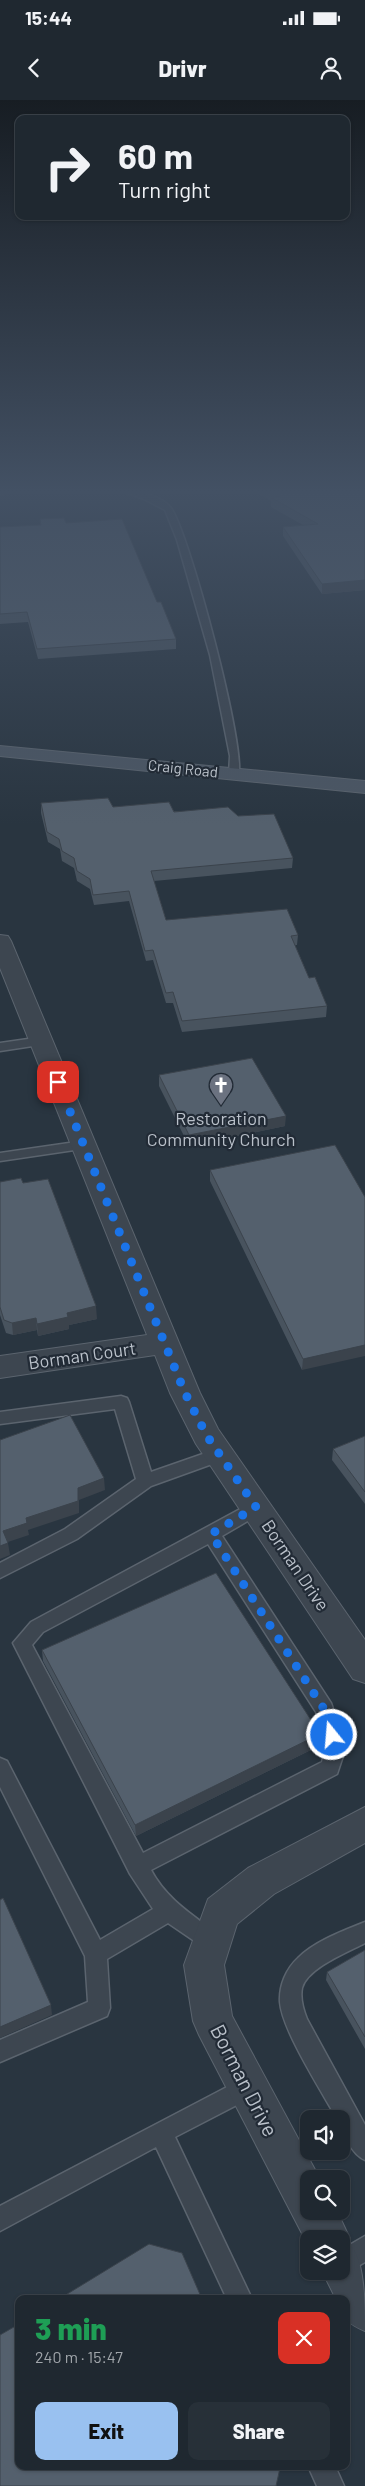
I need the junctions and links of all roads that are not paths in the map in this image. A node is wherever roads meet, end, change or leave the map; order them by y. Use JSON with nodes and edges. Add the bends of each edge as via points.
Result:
{"nodes":[{"id":1,"x":199,"y":602,"type":"edge"},
{"id":2,"x":0,"y":750,"type":"edge"},
{"id":3,"x":234,"y":774,"type":"junction"},
{"id":4,"x":365,"y":787,"type":"edge"},
{"id":5,"x":0,"y":941,"type":"edge"},
{"id":6,"x":42,"y":1041,"type":"junction"},
{"id":7,"x":0,"y":1047,"type":"edge"},
{"id":8,"x":83,"y":1145,"type":"junction"},
{"id":9,"x":0,"y":1157,"type":"edge"},
{"id":10,"x":164,"y":1343,"type":"junction"},
{"id":11,"x":0,"y":1367,"type":"edge"},
{"id":12,"x":0,"y":1418,"type":"edge"},
{"id":13,"x":220,"y":1454,"type":"junction"},
{"id":14,"x":145,"y":1481,"type":"junction"},
{"id":15,"x":256,"y":1507,"type":"junction"},
{"id":16,"x":211,"y":1534,"type":"junction"},
{"id":17,"x":0,"y":1571,"type":"edge"},
{"id":18,"x":365,"y":1668,"type":"edge"},
{"id":19,"x":0,"y":1767,"type":"edge"},
{"id":20,"x":365,"y":1824,"type":"edge"},
{"id":21,"x":137,"y":1867,"type":"junction"},
{"id":22,"x":169,"y":1911,"type":"junction"},
{"id":23,"x":365,"y":1932,"type":"edge"},
{"id":24,"x":212,"y":1942,"type":"junction"},
{"id":25,"x":96,"y":1954,"type":"junction"},
{"id":26,"x":0,"y":2051,"type":"edge"},
{"id":27,"x":248,"y":2087,"type":"junction"},
{"id":28,"x":161,"y":2133,"type":"junction"},
{"id":29,"x":365,"y":2148,"type":"edge"},
{"id":30,"x":300,"y":2185,"type":"edge"},
{"id":31,"x":0,"y":2219,"type":"edge"},
{"id":32,"x":365,"y":2248,"type":"edge"},
{"id":33,"x":350,"y":2257,"type":"edge"},
{"id":34,"x":350,"y":2280,"type":"edge"},
{"id":35,"x":238,"y":2295,"type":"edge"},
{"id":36,"x":365,"y":2308,"type":"edge"},
{"id":37,"x":323,"y":2470,"type":"edge"},
{"id":38,"x":331,"y":2486,"type":"edge"}],
"edges":[{"from":1,"to":3,"type":"lane","via":[[214,655],[235,756]]},
{"from":2,"to":3,"type":"main road","name":"Craig Road"},
{"from":3,"to":4,"type":"main road","name":"Craig Road"},
{"from":5,"to":6,"type":"street","name":"Borman Drive"},
{"from":6,"to":7,"type":"lane"},
{"from":6,"to":8,"type":"street","name":"Borman Drive"},
{"from":8,"to":9,"type":"lane"},
{"from":8,"to":10,"type":"street","name":"Borman Drive"},
{"from":10,"to":11,"type":"street","name":"Borman Court"},
{"from":10,"to":13,"type":"street","name":"Borman Drive","via":[[185,1393]]},
{"from":12,"to":14,"type":"lane","via":[[121,1402]]},
{"from":13,"to":14,"type":"lane"},
{"from":13,"to":15,"type":"street","name":"Borman Drive"},
{"from":14,"to":17,"type":"lane","via":[[71,1534]]},
{"from":15,"to":16,"type":"lane"},
{"from":15,"to":18,"type":"street","name":"Borman Drive"},
{"from":16,"to":21,"type":"lane","via":[[37,1627],[22,1643]]},
{"from":16,"to":21,"type":"lane","via":[[324,1709],[336,1748],[330,1768]]},
{"from":19,"to":25,"type":"lane"},
{"from":20,"to":24,"type":"street","name":"Borman Drive","via":[[261,1881],[222,1912]]},
{"from":21,"to":22,"type":"lane","via":[[153,1894]]},
{"from":22,"to":24,"type":"lane"},
{"from":22,"to":25,"type":"lane"},
{"from":23,"to":29,"type":"lane","via":[[306,1964],[294,1979],[290,1996],[292,2014]]},
{"from":24,"to":27,"type":"street","name":"Borman Drive","via":[[204,1965],[213,2021]]},
{"from":25,"to":26,"type":"lane","via":[[99,2008]]},
{"from":27,"to":28,"type":"lane"},
{"from":27,"to":30,"type":"street","name":"Borman Drive"},
{"from":28,"to":31,"type":"lane"},
{"from":28,"to":35,"type":"lane"},
{"from":32,"to":33,"type":"lane"},
{"from":34,"to":36,"type":"street"},
{"from":37,"to":38,"type":"lane"}]}
